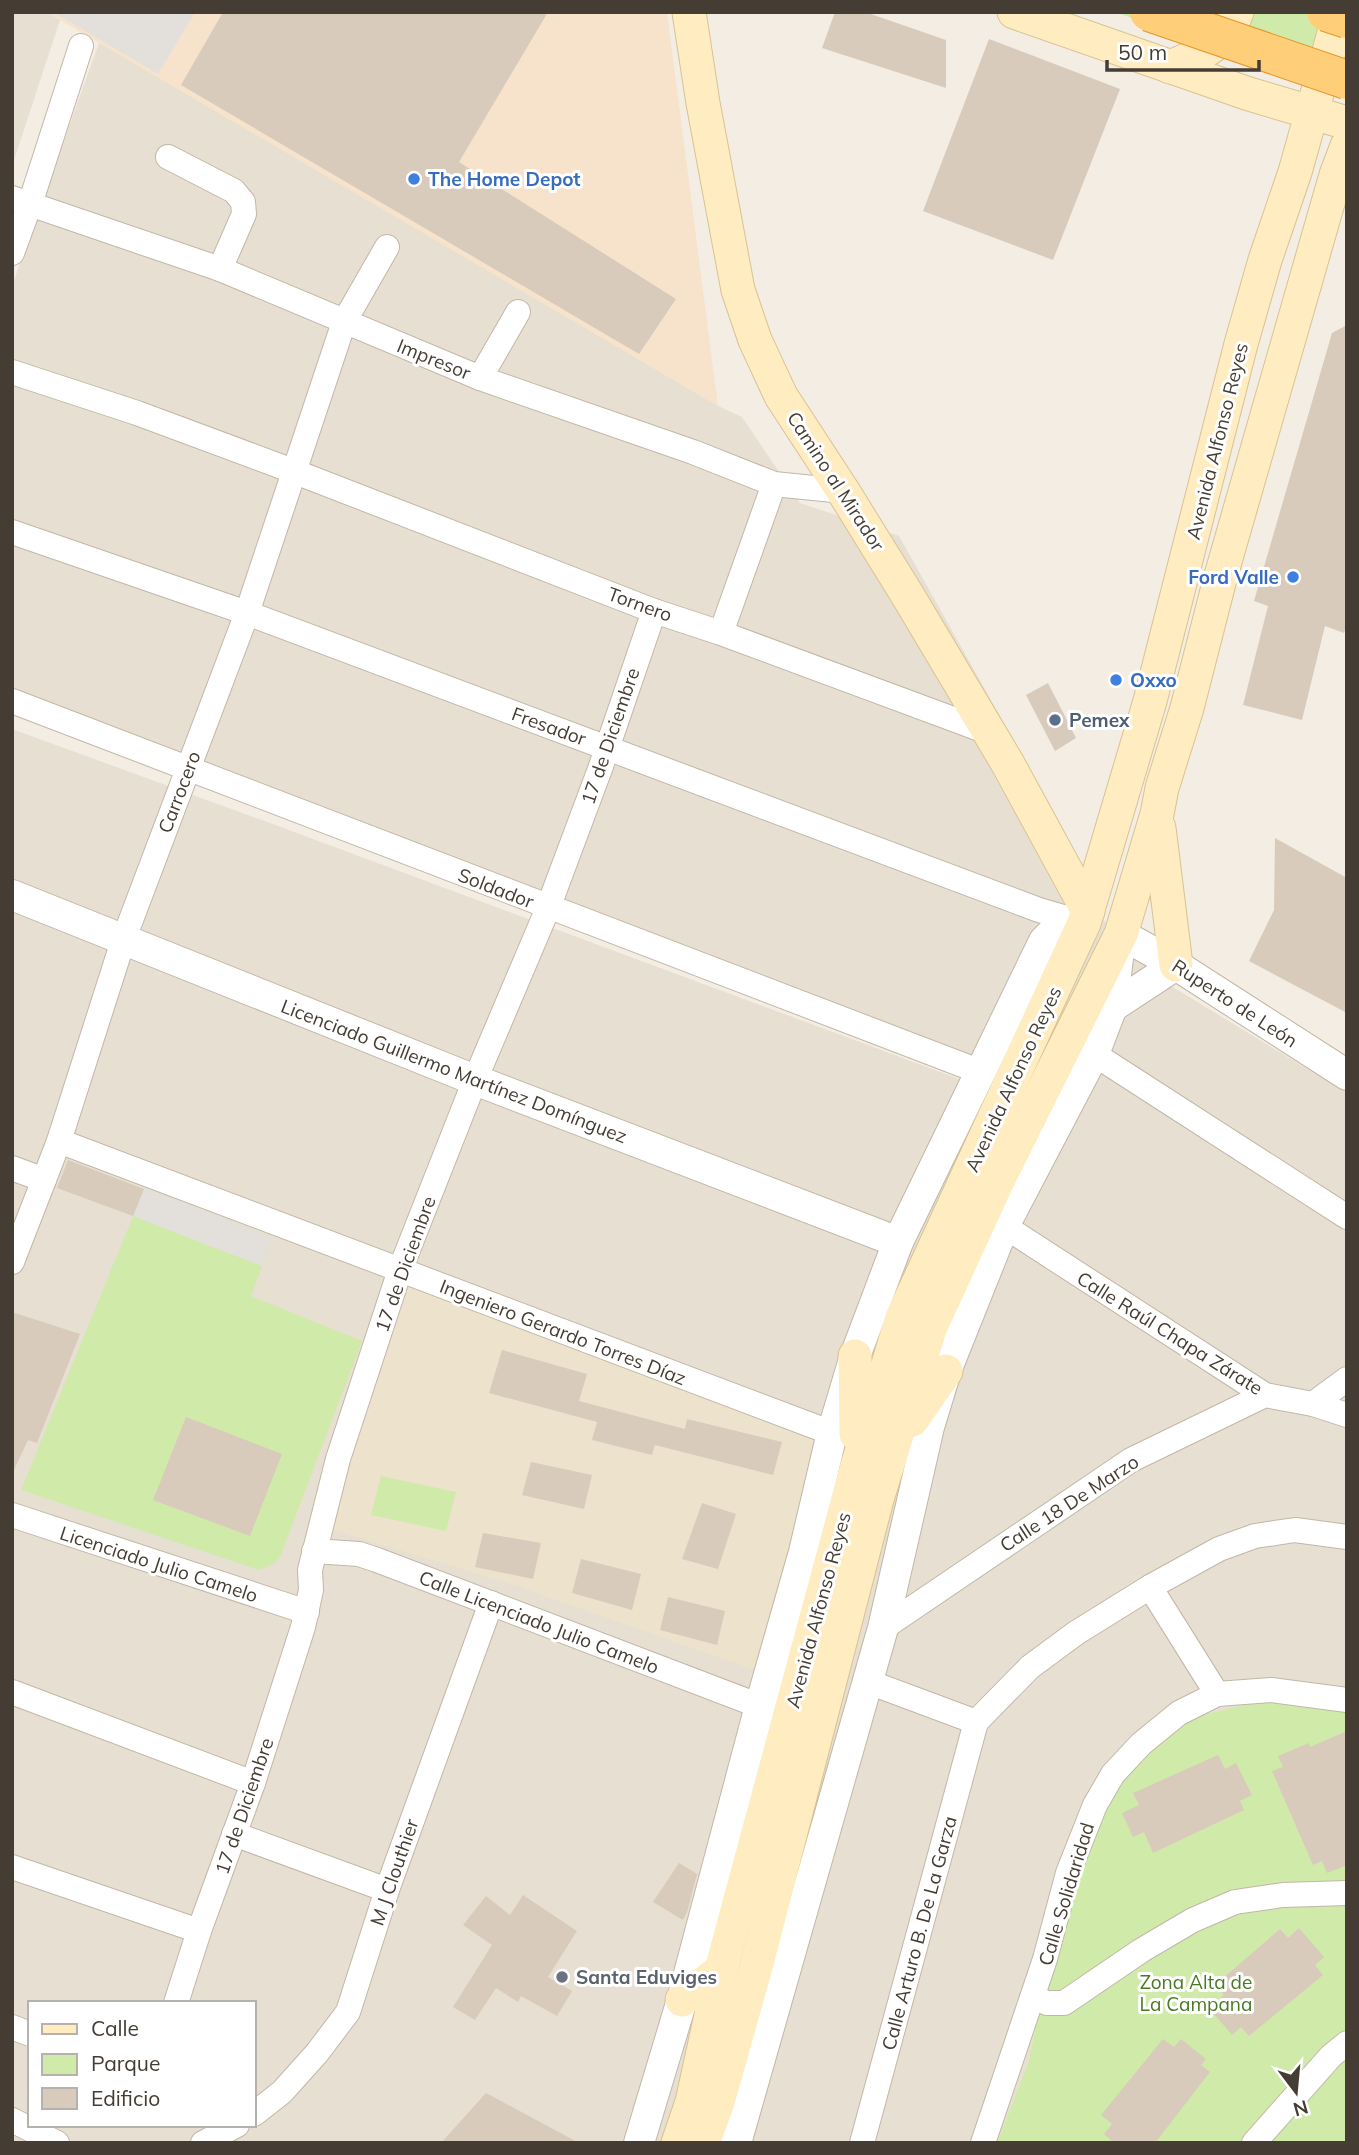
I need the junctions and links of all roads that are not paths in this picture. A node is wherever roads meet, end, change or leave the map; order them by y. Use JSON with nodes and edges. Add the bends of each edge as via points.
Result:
{"nodes":[{"id":1,"x":689,"y":12,"type":"edge"},
{"id":2,"x":1014,"y":12,"type":"edge"},
{"id":3,"x":1149,"y":12,"type":"edge"},
{"id":4,"x":1237,"y":12,"type":"edge"},
{"id":5,"x":1326,"y":12,"type":"edge"},
{"id":6,"x":1340,"y":12,"type":"edge"},
{"id":7,"x":1347,"y":19,"type":"edge"},
{"id":8,"x":81,"y":46,"type":"dead end"},
{"id":9,"x":1170,"y":66,"type":"junction"},
{"id":10,"x":1347,"y":80,"type":"edge"},
{"id":11,"x":1249,"y":94,"type":"junction"},
{"id":12,"x":1312,"y":113,"type":"junction"},
{"id":13,"x":1347,"y":123,"type":"edge"},
{"id":14,"x":168,"y":157,"type":"dead end"},
{"id":15,"x":1343,"y":162,"type":"edge"},
{"id":16,"x":1295,"y":172,"type":"junction"},
{"id":17,"x":21,"y":201,"type":"edge"},
{"id":18,"x":387,"y":247,"type":"dead end"},
{"id":19,"x":12,"y":253,"type":"edge"},
{"id":20,"x":220,"y":269,"type":"junction"},
{"id":21,"x":518,"y":312,"type":"dead end"},
{"id":22,"x":344,"y":322,"type":"junction"},
{"id":23,"x":12,"y":372,"type":"edge"},
{"id":24,"x":480,"y":378,"type":"junction"},
{"id":25,"x":293,"y":471,"type":"junction"},
{"id":26,"x":774,"y":484,"type":"junction"},
{"id":27,"x":843,"y":491,"type":"junction"},
{"id":28,"x":12,"y":532,"type":"edge"},
{"id":29,"x":654,"y":611,"type":"junction"},
{"id":30,"x":247,"y":613,"type":"junction"},
{"id":31,"x":721,"y":633,"type":"junction"},
{"id":32,"x":12,"y":701,"type":"edge"},
{"id":33,"x":988,"y":732,"type":"junction"},
{"id":34,"x":607,"y":748,"type":"junction"},
{"id":35,"x":187,"y":770,"type":"junction"},
{"id":36,"x":1157,"y":814,"type":"junction"},
{"id":37,"x":12,"y":895,"type":"edge"},
{"id":38,"x":548,"y":908,"type":"junction"},
{"id":39,"x":1086,"y":917,"type":"junction"},
{"id":40,"x":1121,"y":934,"type":"junction"},
{"id":41,"x":123,"y":941,"type":"junction"},
{"id":42,"x":1176,"y":965,"type":"junction"},
{"id":43,"x":1112,"y":1007,"type":"junction"},
{"id":44,"x":1094,"y":1054,"type":"junction"},
{"id":45,"x":981,"y":1072,"type":"junction"},
{"id":46,"x":1347,"y":1075,"type":"edge"},
{"id":47,"x":475,"y":1080,"type":"junction"},
{"id":48,"x":59,"y":1141,"type":"junction"},
{"id":49,"x":12,"y":1168,"type":"edge"},
{"id":50,"x":44,"y":1180,"type":"junction"},
{"id":51,"x":1347,"y":1217,"type":"edge"},
{"id":52,"x":1004,"y":1226,"type":"junction"},
{"id":53,"x":898,"y":1242,"type":"junction"},
{"id":54,"x":12,"y":1262,"type":"edge"},
{"id":55,"x":400,"y":1270,"type":"junction"},
{"id":56,"x":855,"y":1356,"type":"junction"},
{"id":57,"x":946,"y":1370,"type":"junction"},
{"id":58,"x":1347,"y":1379,"type":"edge"},
{"id":59,"x":1265,"y":1395,"type":"junction"},
{"id":60,"x":1314,"y":1404,"type":"junction"},
{"id":61,"x":1347,"y":1415,"type":"edge"},
{"id":62,"x":832,"y":1433,"type":"junction"},
{"id":63,"x":891,"y":1451,"type":"junction"},
{"id":64,"x":857,"y":1466,"type":"junction"},
{"id":65,"x":12,"y":1515,"type":"edge"},
{"id":66,"x":1347,"y":1537,"type":"edge"},
{"id":67,"x":314,"y":1551,"type":"junction"},
{"id":68,"x":1150,"y":1587,"type":"junction"},
{"id":69,"x":491,"y":1602,"type":"junction"},
{"id":70,"x":307,"y":1612,"type":"junction"},
{"id":71,"x":883,"y":1628,"type":"junction"},
{"id":72,"x":866,"y":1681,"type":"junction"},
{"id":73,"x":12,"y":1692,"type":"edge"},
{"id":74,"x":1217,"y":1694,"type":"junction"},
{"id":75,"x":1347,"y":1700,"type":"edge"},
{"id":76,"x":760,"y":1706,"type":"junction"},
{"id":77,"x":976,"y":1722,"type":"junction"},
{"id":78,"x":253,"y":1783,"type":"junction"},
{"id":79,"x":234,"y":1834,"type":"junction"},
{"id":80,"x":12,"y":1867,"type":"edge"},
{"id":81,"x":387,"y":1890,"type":"junction"},
{"id":82,"x":1347,"y":1893,"type":"edge"},
{"id":83,"x":199,"y":1931,"type":"junction"},
{"id":84,"x":721,"y":1969,"type":"junction"},
{"id":85,"x":1033,"y":1997,"type":"junction"},
{"id":86,"x":682,"y":2000,"type":"junction"},
{"id":87,"x":177,"y":2001,"type":"edge"},
{"id":88,"x":1347,"y":2043,"type":"edge"},
{"id":89,"x":256,"y":2112,"type":"edge"},
{"id":90,"x":12,"y":2120,"type":"edge"},
{"id":91,"x":233,"y":2127,"type":"edge"},
{"id":92,"x":986,"y":2140,"type":"edge"},
{"id":93,"x":57,"y":2143,"type":"edge"},
{"id":94,"x":203,"y":2143,"type":"edge"},
{"id":95,"x":639,"y":2143,"type":"edge"},
{"id":96,"x":678,"y":2143,"type":"edge"},
{"id":97,"x":703,"y":2143,"type":"edge"},
{"id":98,"x":736,"y":2143,"type":"edge"},
{"id":99,"x":862,"y":2143,"type":"edge"},
{"id":100,"x":1254,"y":2143,"type":"edge"}],
"edges":[{"from":1,"to":27,"type":"main road","name":"Camino al Mirador","via":[[738,290],[781,396]]},
{"from":2,"to":9,"type":"main road"},
{"from":3,"to":10,"type":"highway","bridge":true},
{"from":4,"to":9,"type":"main road","via":[[1220,41]]},
{"from":5,"to":7,"type":"highway","bridge":true},
{"from":6,"to":12,"type":"main road","name":"Avenida Alfonso Reyes"},
{"from":8,"to":17,"type":"street"},
{"from":9,"to":11,"type":"main road"},
{"from":11,"to":12,"type":"main road"},
{"from":11,"to":16,"type":"main road","via":[[1279,124]]},
{"from":12,"to":13,"type":"main road"},
{"from":12,"to":16,"type":"main road","name":"Avenida Alfonso Reyes"},
{"from":14,"to":20,"type":"street","via":[[234,191],[243,201],[244,214]]},
{"from":15,"to":36,"type":"main road","name":"Avenida Alfonso Reyes","via":[[1227,553]]},
{"from":16,"to":39,"type":"main road","name":"Avenida Alfonso Reyes","via":[[1241,344],[1150,701]]},
{"from":17,"to":19,"type":"street"},
{"from":17,"to":20,"type":"street","name":"Impresor"},
{"from":18,"to":22,"type":"street","name":"Carrocero"},
{"from":20,"to":22,"type":"street","name":"Impresor"},
{"from":21,"to":24,"type":"street"},
{"from":22,"to":24,"type":"street","name":"Impresor"},
{"from":22,"to":25,"type":"street","name":"Carrocero"},
{"from":23,"to":25,"type":"street","name":"Tornero"},
{"from":24,"to":26,"type":"street","name":"Impresor"},
{"from":25,"to":29,"type":"street","name":"Tornero"},
{"from":25,"to":30,"type":"street","name":"Carrocero"},
{"from":26,"to":27,"type":"street","name":"Impresor"},
{"from":26,"to":31,"type":"street"},
{"from":27,"to":33,"type":"main road","name":"Camino al Mirador"},
{"from":28,"to":30,"type":"street","name":"Fresador"},
{"from":29,"to":31,"type":"street","name":"Tornero"},
{"from":29,"to":34,"type":"street","name":"17 de Diciembre"},
{"from":30,"to":34,"type":"street","name":"Fresador"},
{"from":30,"to":35,"type":"street","name":"Carrocero"},
{"from":31,"to":33,"type":"street","name":"Tornero"},
{"from":32,"to":35,"type":"street","name":"Soldador"},
{"from":33,"to":39,"type":"main road","name":"Camino al Mirador"},
{"from":34,"to":38,"type":"street","name":"17 de Diciembre"},
{"from":34,"to":39,"type":"street","name":"Fresador","via":[[1039,910]]},
{"from":35,"to":38,"type":"street","name":"Soldador"},
{"from":35,"to":41,"type":"street","name":"Carrocero"},
{"from":36,"to":40,"type":"main road","name":"Avenida Alfonso Reyes"},
{"from":36,"to":42,"type":"main road"},
{"from":37,"to":41,"type":"street","name":"Licenciado Guillermo Martínez Domínguez"},
{"from":38,"to":45,"type":"street","name":"Soldador"},
{"from":38,"to":47,"type":"street","name":"17 de Diciembre"},
{"from":39,"to":40,"type":"main road"},
{"from":39,"to":45,"type":"street","via":[[1055,930],[1044,941]]},
{"from":39,"to":64,"type":"main road","name":"Avenida Alfonso Reyes","via":[[902,1318]]},
{"from":40,"to":42,"type":"street","name":"Ruperto de León"},
{"from":40,"to":43,"type":"street"},
{"from":40,"to":63,"type":"main road","name":"Avenida Alfonso Reyes","via":[[930,1329]]},
{"from":41,"to":47,"type":"street","name":"Licenciado Guillermo Martínez Domínguez"},
{"from":41,"to":48,"type":"street","name":"Carrocero"},
{"from":42,"to":43,"type":"street"},
{"from":42,"to":46,"type":"street","name":"Ruperto de León"},
{"from":43,"to":44,"type":"street"},
{"from":44,"to":51,"type":"street"},
{"from":44,"to":52,"type":"street"},
{"from":45,"to":53,"type":"street"},
{"from":47,"to":53,"type":"street","name":"Licenciado Guillermo Martínez Domínguez"},
{"from":47,"to":55,"type":"street","name":"17 de Diciembre"},
{"from":48,"to":50,"type":"street","name":"Carrocero"},
{"from":48,"to":55,"type":"street","name":"Ingeniero Gerardo Torres Díaz"},
{"from":49,"to":50,"type":"street"},
{"from":50,"to":54,"type":"street","name":"Carrocero"},
{"from":52,"to":57,"type":"street"},
{"from":52,"to":59,"type":"street","name":"Calle Raúl Chapa Zárate"},
{"from":53,"to":56,"type":"street"},
{"from":55,"to":62,"type":"street","name":"Ingeniero Gerardo Torres Díaz"},
{"from":55,"to":67,"type":"street","name":"17 de Diciembre","via":[[338,1459]]},
{"from":56,"to":62,"type":"street"},
{"from":56,"to":64,"type":"main road"},
{"from":57,"to":63,"type":"main road"},
{"from":57,"to":71,"type":"street"},
{"from":58,"to":60,"type":"street"},
{"from":59,"to":60,"type":"street","name":"Calle Raúl Chapa Zárate"},
{"from":59,"to":71,"type":"street","name":"Calle 18 De Marzo","via":[[1131,1460]]},
{"from":60,"to":61,"type":"street","name":"Calle Raúl Chapa Zárate"},
{"from":62,"to":76,"type":"street"},
{"from":63,"to":97,"type":"main road","name":"Avenida Alfonso Reyes","via":[[756,1967]]},
{"from":64,"to":84,"type":"main road","name":"Avenida Alfonso Reyes"},
{"from":65,"to":70,"type":"street","name":"Licenciado Julio Camelo"},
{"from":66,"to":68,"type":"street","name":"Calle Arturo B. De La Garza","via":[[1295,1530],[1255,1536],[1219,1549]]},
{"from":67,"to":69,"type":"street","name":"Calle Licenciado Julio Camelo","via":[[359,1555]]},
{"from":67,"to":70,"type":"street","name":"17 de Diciembre"},
{"from":68,"to":74,"type":"street"},
{"from":68,"to":77,"type":"street","name":"Calle Arturo B. De La Garza","via":[[1030,1667]]},
{"from":69,"to":76,"type":"street","name":"Calle Licenciado Julio Camelo"},
{"from":69,"to":81,"type":"street","name":"M J Clouthier"},
{"from":70,"to":78,"type":"street","name":"17 de Diciembre"},
{"from":71,"to":72,"type":"street"},
{"from":72,"to":77,"type":"street"},
{"from":72,"to":98,"type":"street"},
{"from":73,"to":78,"type":"street"},
{"from":74,"to":75,"type":"street","name":"Calle Solidaridad","via":[[1271,1690]]},
{"from":74,"to":85,"type":"street","name":"Calle Solidaridad","via":[[1179,1713],[1113,1774],[1095,1804],[1068,1873]]},
{"from":76,"to":86,"type":"street"},
{"from":77,"to":99,"type":"street","name":"Calle Arturo B. De La Garza"},
{"from":78,"to":79,"type":"street","name":"17 de Diciembre"},
{"from":79,"to":81,"type":"street"},
{"from":79,"to":83,"type":"street","name":"17 de Diciembre"},
{"from":80,"to":83,"type":"street"},
{"from":81,"to":89,"type":"street","name":"M J Clouthier","via":[[348,2012],[282,2092]]},
{"from":82,"to":85,"type":"street","via":[[1235,1902],[1162,1938],[1064,2003]]},
{"from":83,"to":87,"type":"street","name":"17 de Diciembre"},
{"from":84,"to":86,"type":"main road"},
{"from":84,"to":96,"type":"main road","name":"Avenida Alfonso Reyes","via":[[692,2102]]},
{"from":85,"to":92,"type":"street","name":"Calle Solidaridad"},
{"from":86,"to":95,"type":"street"},
{"from":88,"to":100,"type":"street"},
{"from":90,"to":93,"type":"street"},
{"from":91,"to":94,"type":"street"}]}
